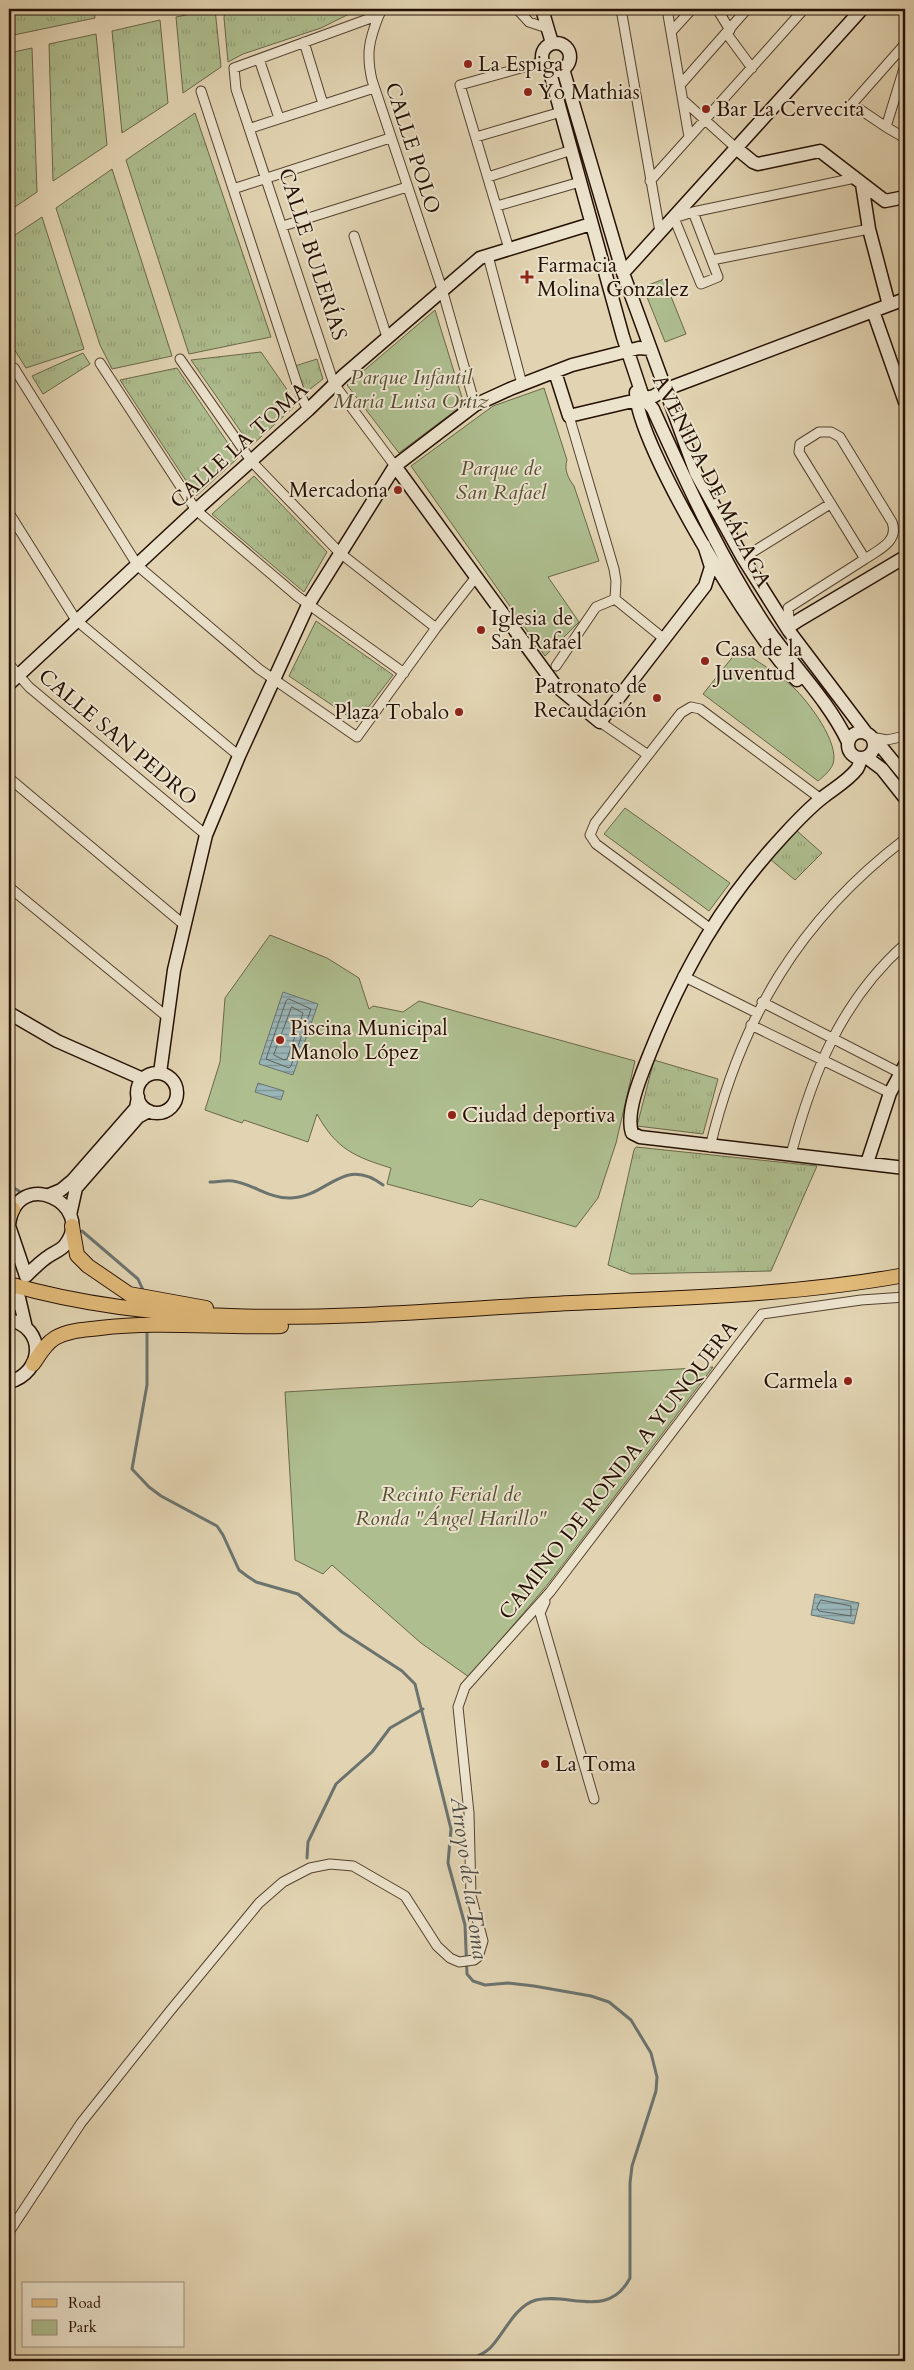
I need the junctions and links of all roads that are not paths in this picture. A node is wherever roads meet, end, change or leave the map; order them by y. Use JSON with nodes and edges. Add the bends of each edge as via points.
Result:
{"nodes":[{"id":1,"x":517,"y":9,"type":"edge"},
{"id":2,"x":542,"y":9,"type":"edge"},
{"id":3,"x":621,"y":9,"type":"edge"},
{"id":4,"x":667,"y":9,"type":"edge"},
{"id":5,"x":692,"y":9,"type":"edge"},
{"id":6,"x":717,"y":9,"type":"edge"},
{"id":7,"x":747,"y":9,"type":"edge"},
{"id":8,"x":804,"y":9,"type":"edge"},
{"id":9,"x":862,"y":9,"type":"edge"},
{"id":10,"x":381,"y":12,"type":"edge"},
{"id":11,"x":548,"y":28,"type":"junction"},
{"id":12,"x":671,"y":32,"type":"junction"},
{"id":13,"x":728,"y":32,"type":"junction"},
{"id":14,"x":304,"y":42,"type":"junction"},
{"id":15,"x":552,"y":43,"type":"junction"},
{"id":16,"x":905,"y":44,"type":"edge"},
{"id":17,"x":259,"y":58,"type":"junction"},
{"id":18,"x":905,"y":65,"type":"edge"},
{"id":19,"x":546,"y":66,"type":"junction"},
{"id":20,"x":752,"y":68,"type":"junction"},
{"id":21,"x":564,"y":69,"type":"junction"},
{"id":22,"x":681,"y":84,"type":"junction"},
{"id":23,"x":374,"y":88,"type":"junction"},
{"id":24,"x":201,"y":91,"type":"dead end"},
{"id":25,"x":683,"y":100,"type":"junction"},
{"id":26,"x":323,"y":104,"type":"junction"},
{"id":27,"x":561,"y":112,"type":"junction"},
{"id":28,"x":279,"y":118,"type":"junction"},
{"id":29,"x":705,"y":120,"type":"junction"},
{"id":30,"x":886,"y":127,"type":"junction"},
{"id":31,"x":251,"y":128,"type":"junction"},
{"id":32,"x":476,"y":137,"type":"junction"},
{"id":33,"x":689,"y":137,"type":"junction"},
{"id":34,"x":390,"y":138,"type":"junction"},
{"id":35,"x":905,"y":138,"type":"edge"},
{"id":36,"x":736,"y":148,"type":"junction"},
{"id":37,"x":572,"y":150,"type":"junction"},
{"id":38,"x":267,"y":177,"type":"junction"},
{"id":39,"x":488,"y":177,"type":"junction"},
{"id":40,"x":650,"y":181,"type":"junction"},
{"id":41,"x":858,"y":181,"type":"junction"},
{"id":42,"x":580,"y":182,"type":"junction"},
{"id":43,"x":407,"y":187,"type":"junction"},
{"id":44,"x":232,"y":189,"type":"junction"},
{"id":45,"x":905,"y":197,"type":"edge"},
{"id":46,"x":497,"y":206,"type":"junction"},
{"id":47,"x":693,"y":212,"type":"junction"},
{"id":48,"x":674,"y":218,"type":"junction"},
{"id":49,"x":591,"y":224,"type":"junction"},
{"id":50,"x":283,"y":226,"type":"junction"},
{"id":51,"x":869,"y":229,"type":"junction"},
{"id":52,"x":660,"y":232,"type":"junction"},
{"id":53,"x":354,"y":236,"type":"dead end"},
{"id":54,"x":509,"y":249,"type":"junction"},
{"id":55,"x":488,"y":256,"type":"junction"},
{"id":56,"x":712,"y":260,"type":"junction"},
{"id":57,"x":623,"y":273,"type":"junction"},
{"id":58,"x":442,"y":290,"type":"junction"},
{"id":59,"x":905,"y":299,"type":"edge"},
{"id":60,"x":889,"y":305,"type":"junction"},
{"id":61,"x":873,"y":311,"type":"junction"},
{"id":62,"x":387,"y":337,"type":"junction"},
{"id":63,"x":650,"y":349,"type":"junction"},
{"id":64,"x":629,"y":350,"type":"junction"},
{"id":65,"x":180,"y":359,"type":"dead end"},
{"id":66,"x":100,"y":363,"type":"dead end"},
{"id":67,"x":14,"y":368,"type":"dead end"},
{"id":68,"x":555,"y":372,"type":"junction"},
{"id":69,"x":334,"y":384,"type":"junction"},
{"id":70,"x":522,"y":384,"type":"junction"},
{"id":71,"x":664,"y":390,"type":"junction"},
{"id":72,"x":639,"y":398,"type":"junction"},
{"id":73,"x":905,"y":402,"type":"edge"},
{"id":74,"x":475,"y":405,"type":"junction"},
{"id":75,"x":308,"y":410,"type":"junction"},
{"id":76,"x":569,"y":416,"type":"junction"},
{"id":77,"x":252,"y":462,"type":"junction"},
{"id":78,"x":395,"y":466,"type":"junction"},
{"id":79,"x":830,"y":504,"type":"junction"},
{"id":80,"x":196,"y":510,"type":"junction"},
{"id":81,"x":9,"y":512,"type":"edge"},
{"id":82,"x":704,"y":545,"type":"junction"},
{"id":83,"x":340,"y":553,"type":"junction"},
{"id":84,"x":905,"y":557,"type":"edge"},
{"id":85,"x":743,"y":558,"type":"junction"},
{"id":86,"x":865,"y":559,"type":"junction"},
{"id":87,"x":138,"y":566,"type":"junction"},
{"id":88,"x":476,"y":577,"type":"junction"},
{"id":89,"x":705,"y":586,"type":"junction"},
{"id":90,"x":730,"y":587,"type":"junction"},
{"id":91,"x":615,"y":599,"type":"junction"},
{"id":92,"x":308,"y":605,"type":"junction"},
{"id":93,"x":76,"y":620,"type":"junction"},
{"id":94,"x":436,"y":628,"type":"junction"},
{"id":95,"x":790,"y":629,"type":"junction"},
{"id":96,"x":664,"y":638,"type":"junction"},
{"id":97,"x":9,"y":664,"type":"edge"},
{"id":98,"x":556,"y":666,"type":"dead end"},
{"id":99,"x":404,"y":673,"type":"junction"},
{"id":100,"x":18,"y":674,"type":"junction"},
{"id":101,"x":274,"y":679,"type":"junction"},
{"id":102,"x":9,"y":684,"type":"edge"},
{"id":103,"x":817,"y":694,"type":"junction"},
{"id":104,"x":600,"y":722,"type":"junction"},
{"id":105,"x":840,"y":726,"type":"junction"},
{"id":106,"x":905,"y":736,"type":"edge"},
{"id":107,"x":870,"y":738,"type":"junction"},
{"id":108,"x":848,"y":742,"type":"junction"},
{"id":109,"x":648,"y":755,"type":"junction"},
{"id":110,"x":239,"y":756,"type":"junction"},
{"id":111,"x":863,"y":758,"type":"junction"},
{"id":112,"x":905,"y":776,"type":"edge"},
{"id":113,"x":9,"y":778,"type":"edge"},
{"id":114,"x":841,"y":783,"type":"junction"},
{"id":115,"x":905,"y":798,"type":"edge"},
{"id":116,"x":820,"y":799,"type":"junction"},
{"id":117,"x":206,"y":836,"type":"junction"},
{"id":118,"x":905,"y":839,"type":"edge"},
{"id":119,"x":9,"y":887,"type":"edge"},
{"id":120,"x":183,"y":924,"type":"junction"},
{"id":121,"x":711,"y":929,"type":"junction"},
{"id":122,"x":905,"y":944,"type":"edge"},
{"id":123,"x":683,"y":976,"type":"junction"},
{"id":124,"x":762,"y":1002,"type":"junction"},
{"id":125,"x":9,"y":1013,"type":"edge"},
{"id":126,"x":757,"y":1013,"type":"junction"},
{"id":127,"x":166,"y":1016,"type":"junction"},
{"id":128,"x":751,"y":1024,"type":"junction"},
{"id":129,"x":831,"y":1038,"type":"junction"},
{"id":130,"x":822,"y":1059,"type":"junction"},
{"id":131,"x":160,"y":1073,"type":"junction"},
{"id":132,"x":143,"y":1079,"type":"junction"},
{"id":133,"x":899,"y":1080,"type":"edge"},
{"id":134,"x":138,"y":1097,"type":"junction"},
{"id":135,"x":149,"y":1111,"type":"junction"},
{"id":136,"x":710,"y":1147,"type":"junction"},
{"id":137,"x":791,"y":1154,"type":"junction"},
{"id":138,"x":867,"y":1163,"type":"junction"},
{"id":139,"x":905,"y":1168,"type":"edge"},
{"id":140,"x":49,"y":1195,"type":"junction"},
{"id":141,"x":11,"y":1212,"type":"edge"},
{"id":142,"x":71,"y":1220,"type":"junction"},
{"id":143,"x":9,"y":1226,"type":"edge"},
{"id":144,"x":14,"y":1243,"type":"junction"},
{"id":145,"x":50,"y":1256,"type":"junction"},
{"id":146,"x":905,"y":1275,"type":"edge"},
{"id":147,"x":9,"y":1284,"type":"edge"},
{"id":148,"x":905,"y":1297,"type":"edge"},
{"id":149,"x":9,"y":1307,"type":"edge"},
{"id":150,"x":482,"y":1308,"type":"junction"},
{"id":151,"x":415,"y":1312,"type":"junction"},
{"id":152,"x":9,"y":1320,"type":"edge"},
{"id":153,"x":26,"y":1328,"type":"junction"},
{"id":154,"x":33,"y":1364,"type":"junction"},
{"id":155,"x":9,"y":1382,"type":"edge"},
{"id":156,"x":550,"y":1592,"type":"junction"},
{"id":157,"x":594,"y":1799,"type":"dead end"},
{"id":158,"x":9,"y":2232,"type":"edge"}],
"edges":[{"from":1,"to":11,"type":"street","via":[[529,22]]},
{"from":2,"to":11,"type":"street"},
{"from":3,"to":40,"type":"street"},
{"from":4,"to":12,"type":"street"},
{"from":5,"to":12,"type":"street"},
{"from":6,"to":13,"type":"street"},
{"from":7,"to":13,"type":"street"},
{"from":8,"to":20,"type":"street"},
{"from":9,"to":36,"type":"street"},
{"from":10,"to":14,"type":"street"},
{"from":10,"to":23,"type":"street","name":"CALLE POLO","via":[[369,40],[368,56]]},
{"from":11,"to":15,"type":"street"},
{"from":12,"to":22,"type":"street"},
{"from":13,"to":20,"type":"street"},
{"from":13,"to":22,"type":"street"},
{"from":14,"to":17,"type":"street"},
{"from":14,"to":26,"type":"street"},
{"from":15,"to":19,"type":"street","via":[[543,49]]},
{"from":15,"to":21,"type":"street","via":[[561,43],[570,52]]},
{"from":16,"to":30,"type":"street","via":[[852,104]]},
{"from":17,"to":28,"type":"street"},
{"from":17,"to":31,"type":"street","name":"CALLE BULERÍAS","via":[[234,68],[236,89]]},
{"from":18,"to":30,"type":"street"},
{"from":19,"to":21,"type":"street","via":[[554,71]]},
{"from":19,"to":27,"type":"street","name":"AVENIDA DE MÁLAGA"},
{"from":19,"to":32,"type":"street","via":[[460,85]]},
{"from":20,"to":29,"type":"street"},
{"from":21,"to":57,"type":"street","name":"AVENIDA DE MÁLAGA"},
{"from":22,"to":25,"type":"street"},
{"from":23,"to":26,"type":"street"},
{"from":23,"to":34,"type":"street","name":"CALLE POLO"},
{"from":24,"to":44,"type":"street"},
{"from":25,"to":29,"type":"street"},
{"from":25,"to":33,"type":"street"},
{"from":26,"to":28,"type":"street"},
{"from":27,"to":32,"type":"street"},
{"from":27,"to":37,"type":"street","name":"AVENIDA DE MÁLAGA"},
{"from":28,"to":31,"type":"street"},
{"from":29,"to":33,"type":"street"},
{"from":29,"to":36,"type":"street"},
{"from":30,"to":35,"type":"street"},
{"from":31,"to":38,"type":"street","name":"CALLE BULERÍAS"},
{"from":32,"to":39,"type":"street"},
{"from":33,"to":40,"type":"street"},
{"from":34,"to":38,"type":"street"},
{"from":34,"to":43,"type":"street","name":"CALLE POLO"},
{"from":36,"to":41,"type":"street","via":[[758,164],[820,151]]},
{"from":36,"to":48,"type":"street"},
{"from":37,"to":39,"type":"street"},
{"from":37,"to":42,"type":"street","name":"AVENIDA DE MÁLAGA"},
{"from":38,"to":44,"type":"street"},
{"from":38,"to":50,"type":"street","name":"CALLE BULERÍAS"},
{"from":39,"to":46,"type":"street"},
{"from":40,"to":52,"type":"street"},
{"from":41,"to":45,"type":"street","via":[[886,201]]},
{"from":41,"to":47,"type":"street"},
{"from":41,"to":51,"type":"street"},
{"from":42,"to":46,"type":"street"},
{"from":42,"to":49,"type":"street","name":"AVENIDA DE MÁLAGA"},
{"from":43,"to":50,"type":"street"},
{"from":43,"to":58,"type":"street","name":"CALLE POLO"},
{"from":44,"to":75,"type":"street"},
{"from":46,"to":54,"type":"street"},
{"from":47,"to":48,"type":"street"},
{"from":47,"to":56,"type":"street"},
{"from":48,"to":52,"type":"street"},
{"from":48,"to":56,"type":"street","via":[[701,284],[718,277]]},
{"from":49,"to":54,"type":"street","name":"CALLE LA TOMA"},
{"from":49,"to":64,"type":"street","name":"AVENIDA DE MÁLAGA"},
{"from":50,"to":69,"type":"street","name":"CALLE BULERÍAS"},
{"from":51,"to":56,"type":"street"},
{"from":51,"to":60,"type":"street"},
{"from":52,"to":57,"type":"street"},
{"from":53,"to":62,"type":"street"},
{"from":54,"to":55,"type":"street","name":"CALLE LA TOMA"},
{"from":55,"to":58,"type":"street","name":"CALLE LA TOMA","via":[[480,258]]},
{"from":55,"to":70,"type":"street"},
{"from":57,"to":63,"type":"street","name":"AVENIDA DE MÁLAGA"},
{"from":58,"to":62,"type":"street","name":"CALLE LA TOMA"},
{"from":58,"to":74,"type":"street","name":"CALLE POLO"},
{"from":59,"to":60,"type":"street"},
{"from":60,"to":61,"type":"street"},
{"from":61,"to":71,"type":"street"},
{"from":61,"to":73,"type":"street"},
{"from":62,"to":69,"type":"street","name":"CALLE LA TOMA"},
{"from":63,"to":64,"type":"street"},
{"from":63,"to":71,"type":"street","name":"AVENIDA DE MÁLAGA"},
{"from":64,"to":68,"type":"street"},
{"from":64,"to":72,"type":"street","name":"AVENIDA DE MÁLAGA","via":[[639,382]]},
{"from":65,"to":77,"type":"street"},
{"from":66,"to":80,"type":"street"},
{"from":67,"to":87,"type":"street"},
{"from":68,"to":70,"type":"street"},
{"from":68,"to":76,"type":"street"},
{"from":69,"to":75,"type":"street","name":"CALLE LA TOMA"},
{"from":69,"to":78,"type":"street","name":"CALLE BULERÍAS"},
{"from":70,"to":74,"type":"street"},
{"from":71,"to":72,"type":"street","via":[[654,396]]},
{"from":71,"to":85,"type":"street","name":"AVENIDA DE MÁLAGA","via":[[696,473]]},
{"from":72,"to":76,"type":"street"},
{"from":72,"to":82,"type":"street","via":[[638,410],[674,491]]},
{"from":72,"to":103,"type":"street","name":"AVENIDA DE MÁLAGA","via":[[653,409],[730,569],[772,635]]},
{"from":74,"to":78,"type":"street"},
{"from":75,"to":77,"type":"street","name":"CALLE LA TOMA"},
{"from":76,"to":91,"type":"street","via":[[612,562]]},
{"from":77,"to":80,"type":"street","name":"CALLE LA TOMA"},
{"from":77,"to":83,"type":"street"},
{"from":78,"to":83,"type":"street"},
{"from":78,"to":88,"type":"street","name":"CALLE BULERÍAS"},
{"from":79,"to":85,"type":"street"},
{"from":79,"to":86,"type":"street"},
{"from":79,"to":86,"type":"street","via":[[799,452],[800,444],[819,432],[831,432],[840,437],[895,530],[892,540]]},
{"from":80,"to":87,"type":"street","name":"CALLE LA TOMA"},
{"from":80,"to":92,"type":"street"},
{"from":81,"to":93,"type":"street"},
{"from":82,"to":89,"type":"street","via":[[712,567]]},
{"from":82,"to":90,"type":"street"},
{"from":83,"to":92,"type":"street"},
{"from":83,"to":94,"type":"street"},
{"from":84,"to":95,"type":"street"},
{"from":85,"to":95,"type":"street","name":"AVENIDA DE MÁLAGA"},
{"from":86,"to":95,"type":"street","via":[[788,608]]},
{"from":87,"to":93,"type":"street","name":"CALLE LA TOMA"},
{"from":87,"to":101,"type":"street"},
{"from":88,"to":94,"type":"street"},
{"from":88,"to":104,"type":"street","name":"CALLE BULERÍAS","via":[[555,685]]},
{"from":89,"to":90,"type":"street","via":[[715,583]]},
{"from":89,"to":96,"type":"street"},
{"from":90,"to":103,"type":"street","via":[[788,670]]},
{"from":91,"to":96,"type":"street"},
{"from":91,"to":98,"type":"street","via":[[596,607]]},
{"from":92,"to":99,"type":"street"},
{"from":92,"to":101,"type":"street"},
{"from":93,"to":100,"type":"street","name":"CALLE LA TOMA"},
{"from":93,"to":110,"type":"street"},
{"from":94,"to":99,"type":"street"},
{"from":95,"to":107,"type":"street","name":"AVENIDA DE MÁLAGA"},
{"from":96,"to":104,"type":"street"},
{"from":97,"to":100,"type":"street","name":"CALLE SAN PEDRO"},
{"from":99,"to":101,"type":"street","via":[[358,737]]},
{"from":100,"to":102,"type":"street","name":"CALLE LA TOMA"},
{"from":100,"to":117,"type":"street","name":"CALLE SAN PEDRO","via":[[29,687]]},
{"from":101,"to":110,"type":"street"},
{"from":103,"to":105,"type":"street","name":"AVENIDA DE MÁLAGA"},
{"from":104,"to":109,"type":"street"},
{"from":105,"to":108,"type":"street","name":"AVENIDA DE MÁLAGA"},
{"from":105,"to":114,"type":"street","via":[[847,757]]},
{"from":106,"to":107,"type":"street","via":[[887,740]]},
{"from":107,"to":108,"type":"street","via":[[855,733]]},
{"from":107,"to":111,"type":"street","via":[[872,751]]},
{"from":107,"to":112,"type":"street","name":"AVENIDA DE MÁLAGA"},
{"from":108,"to":111,"type":"street","via":[[850,753]]},
{"from":109,"to":116,"type":"street","via":[[681,713],[691,708],[700,709]]},
{"from":109,"to":121,"type":"street","via":[[594,823],[590,835],[596,844]]},
{"from":110,"to":117,"type":"street"},
{"from":111,"to":114,"type":"street","via":[[858,768]]},
{"from":111,"to":115,"type":"street","via":[[882,769]]},
{"from":113,"to":120,"type":"street"},
{"from":114,"to":116,"type":"street"},
{"from":116,"to":121,"type":"street","via":[[762,860]]},
{"from":117,"to":120,"type":"street"},
{"from":118,"to":124,"type":"street","via":[[834,903],[784,966]]},
{"from":119,"to":127,"type":"street"},
{"from":120,"to":127,"type":"street"},
{"from":121,"to":123,"type":"street"},
{"from":122,"to":129,"type":"street","via":[[868,984]]},
{"from":123,"to":126,"type":"street"},
{"from":123,"to":136,"type":"street","via":[[640,1079],[629,1124],[632,1133],[640,1137]]},
{"from":124,"to":126,"type":"street"},
{"from":124,"to":129,"type":"street"},
{"from":125,"to":132,"type":"street","via":[[57,1042]]},
{"from":126,"to":128,"type":"street"},
{"from":127,"to":131,"type":"street"},
{"from":128,"to":130,"type":"street"},
{"from":128,"to":136,"type":"street","via":[[729,1077]]},
{"from":129,"to":130,"type":"street"},
{"from":129,"to":133,"type":"street"},
{"from":130,"to":133,"type":"street"},
{"from":130,"to":137,"type":"street"},
{"from":131,"to":132,"type":"street"},
{"from":131,"to":135,"type":"street","via":[[175,1084],[176,1099],[166,1111]]},
{"from":132,"to":134,"type":"street"},
{"from":133,"to":138,"type":"street"},
{"from":134,"to":135,"type":"street"},
{"from":134,"to":140,"type":"street","via":[[136,1108],[73,1180]]},
{"from":135,"to":142,"type":"street","via":[[138,1117],[76,1188]]},
{"from":136,"to":137,"type":"street"},
{"from":137,"to":138,"type":"street"},
{"from":138,"to":139,"type":"street"},
{"from":140,"to":141,"type":"street","via":[[29,1196]]},
{"from":140,"to":142,"type":"street","via":[[65,1206]]},
{"from":141,"to":143,"type":"street"},
{"from":142,"to":145,"type":"street","via":[[65,1244]]},
{"from":142,"to":150,"type":"main road","via":[[77,1256],[128,1294],[155,1300],[201,1308],[240,1309]]},
{"from":143,"to":144,"type":"street"},
{"from":144,"to":145,"type":"street","via":[[30,1255]]},
{"from":144,"to":145,"type":"street","via":[[26,1276]]},
{"from":146,"to":150,"type":"main road","via":[[790,1290]]},
{"from":147,"to":151,"type":"main road","via":[[102,1306],[187,1316],[274,1317]]},
{"from":148,"to":156,"type":"street","name":"CAMINO DE RONDA A YUNQUERA","via":[[762,1314]]},
{"from":149,"to":153,"type":"street","via":[[19,1298]]},
{"from":150,"to":151,"type":"main road"},
{"from":151,"to":154,"type":"main road","via":[[364,1322],[239,1327],[136,1324],[69,1332],[44,1347]]},
{"from":152,"to":153,"type":"street"},
{"from":153,"to":154,"type":"street","via":[[36,1344]]},
{"from":154,"to":155,"type":"street","via":[[28,1372]]},
{"from":156,"to":157,"type":"street","via":[[540,1613]]},
{"from":156,"to":158,"type":"street","name":"CAMINO DE RONDA A YUNQUERA","via":[[465,1687],[458,1707],[469,1813],[471,1896],[483,1941],[481,1952],[474,1960],[459,1962],[450,1958],[437,1946],[405,1896],[354,1866],[330,1864],[310,1868],[283,1882],[259,1903],[81,2123]]}]}
